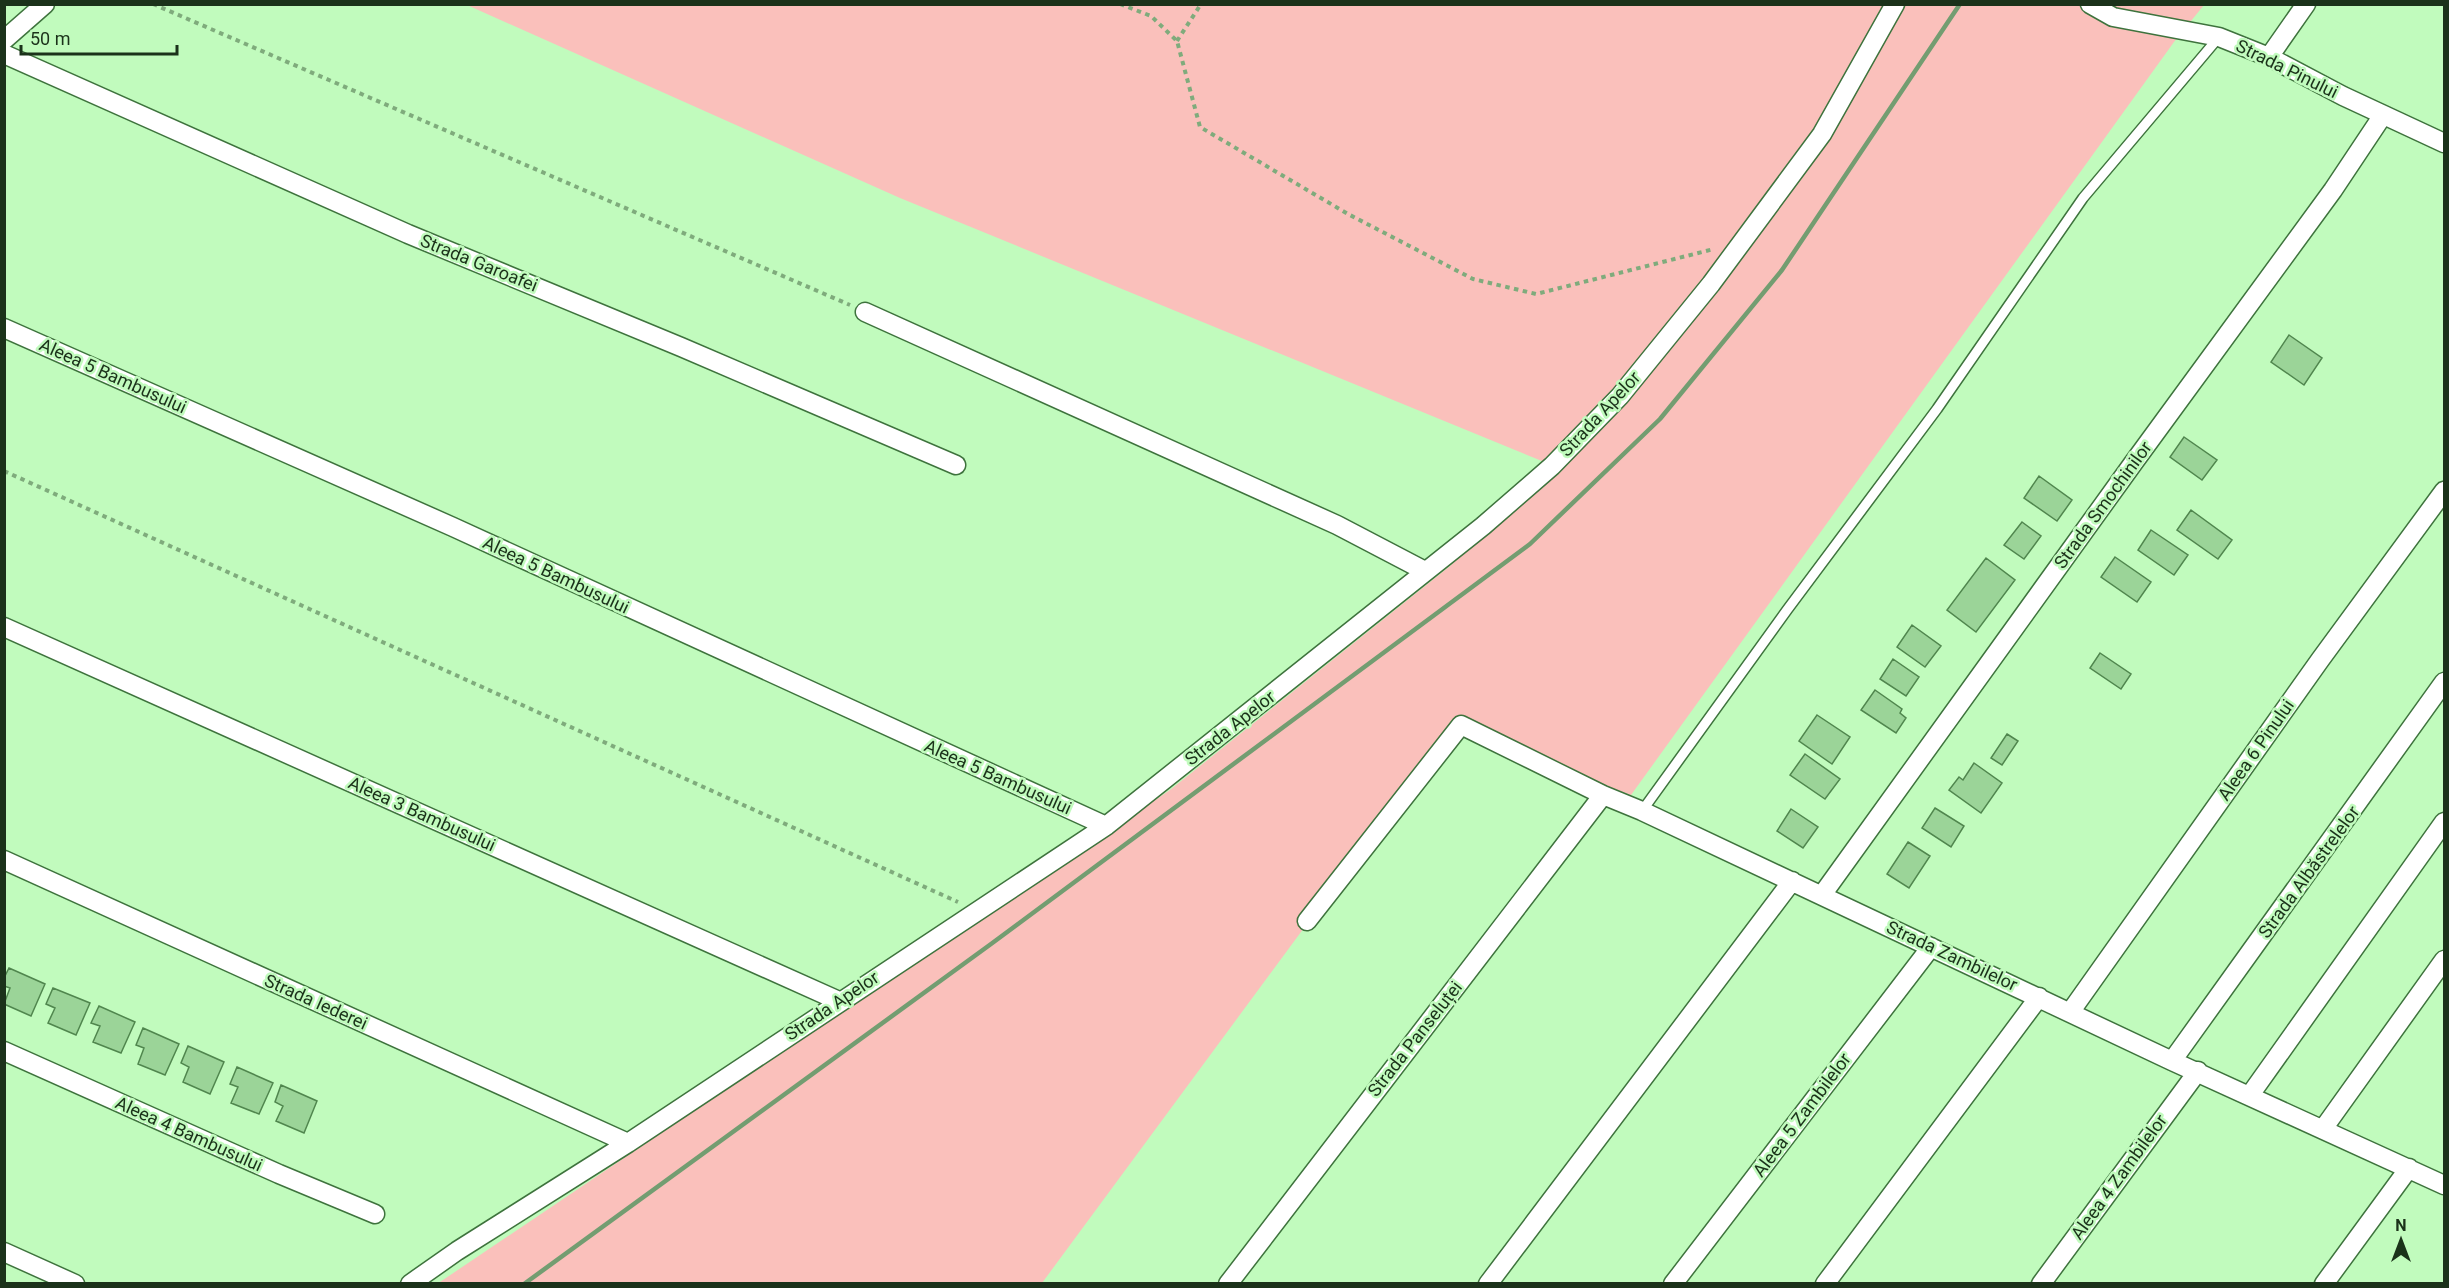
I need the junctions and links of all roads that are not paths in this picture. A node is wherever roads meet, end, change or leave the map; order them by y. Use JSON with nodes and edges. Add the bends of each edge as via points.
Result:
{"nodes":[{"id":1,"x":45,"y":4,"type":"edge"},
{"id":2,"x":1894,"y":4,"type":"edge"},
{"id":3,"x":2090,"y":4,"type":"edge"},
{"id":4,"x":2306,"y":4,"type":"edge"},
{"id":5,"x":2219,"y":37,"type":"junction"},
{"id":6,"x":4,"y":40,"type":"edge"},
{"id":7,"x":4,"y":54,"type":"edge"},
{"id":8,"x":2269,"y":57,"type":"junction"},
{"id":9,"x":2383,"y":115,"type":"junction"},
{"id":10,"x":2445,"y":143,"type":"edge"},
{"id":11,"x":865,"y":312,"type":"road end"},
{"id":12,"x":4,"y":328,"type":"edge"},
{"id":13,"x":956,"y":465,"type":"dead end"},
{"id":14,"x":2445,"y":491,"type":"edge"},
{"id":15,"x":1425,"y":571,"type":"junction"},
{"id":16,"x":4,"y":627,"type":"edge"},
{"id":17,"x":2445,"y":682,"type":"edge"},
{"id":18,"x":1603,"y":795,"type":"junction"},
{"id":19,"x":1642,"y":811,"type":"junction"},
{"id":20,"x":2445,"y":822,"type":"edge"},
{"id":21,"x":1106,"y":826,"type":"junction"},
{"id":22,"x":4,"y":860,"type":"edge"},
{"id":23,"x":1792,"y":880,"type":"junction"},
{"id":24,"x":1822,"y":895,"type":"junction"},
{"id":25,"x":1308,"y":921,"type":"dead end"},
{"id":26,"x":1930,"y":946,"type":"junction"},
{"id":27,"x":2445,"y":960,"type":"edge"},
{"id":28,"x":2039,"y":997,"type":"junction"},
{"id":29,"x":838,"y":1002,"type":"junction"},
{"id":30,"x":2071,"y":1011,"type":"junction"},
{"id":31,"x":4,"y":1051,"type":"edge"},
{"id":32,"x":2172,"y":1061,"type":"junction"},
{"id":33,"x":2198,"y":1071,"type":"junction"},
{"id":34,"x":2250,"y":1095,"type":"junction"},
{"id":35,"x":2323,"y":1129,"type":"junction"},
{"id":36,"x":628,"y":1143,"type":"junction"},
{"id":37,"x":2409,"y":1168,"type":"junction"},
{"id":38,"x":2445,"y":1185,"type":"edge"},
{"id":39,"x":375,"y":1214,"type":"dead end"},
{"id":40,"x":4,"y":1252,"type":"edge"},
{"id":41,"x":75,"y":1284,"type":"edge"},
{"id":42,"x":410,"y":1284,"type":"edge"},
{"id":43,"x":1228,"y":1284,"type":"edge"},
{"id":44,"x":1488,"y":1284,"type":"edge"},
{"id":45,"x":1673,"y":1284,"type":"edge"},
{"id":46,"x":1826,"y":1284,"type":"edge"},
{"id":47,"x":2041,"y":1284,"type":"edge"},
{"id":48,"x":2324,"y":1284,"type":"edge"}],
"edges":[{"from":1,"to":6,"type":"street"},
{"from":2,"to":15,"type":"street","name":"Strada Apelor","via":[[1822,134],[1712,284],[1620,396],[1552,466]]},
{"from":3,"to":5,"type":"street","name":"Strada Pinului","via":[[2113,17]]},
{"from":4,"to":8,"type":"street"},
{"from":5,"to":8,"type":"street","name":"Strada Pinului"},
{"from":5,"to":19,"type":"lane","via":[[2083,198],[1937,409]]},
{"from":7,"to":13,"type":"street","name":"Strada Garoafei","via":[[408,234]]},
{"from":8,"to":9,"type":"street","name":"Strada Pinului"},
{"from":9,"to":10,"type":"street","name":"Strada Pinului"},
{"from":9,"to":24,"type":"street","name":"Strada Smochinilor","via":[[2333,190]]},
{"from":11,"to":15,"type":"street","via":[[1337,525]]},
{"from":12,"to":21,"type":"street","name":"Aleea 5 Bambusului","via":[[453,527]]},
{"from":14,"to":30,"type":"street","name":"Aleea 6 Pinului"},
{"from":15,"to":21,"type":"street","name":"Strada Apelor"},
{"from":16,"to":29,"type":"street","name":"Aleea 3 Bambusului"},
{"from":17,"to":32,"type":"street","name":"Strada Albăstrelelor"},
{"from":18,"to":19,"type":"street","name":"Strada Zambilelor"},
{"from":18,"to":25,"type":"street","name":"Strada Zambilelor","via":[[1461,725]]},
{"from":18,"to":43,"type":"street","name":"Strada Panseluței"},
{"from":19,"to":23,"type":"street","name":"Strada Zambilelor"},
{"from":20,"to":34,"type":"street"},
{"from":21,"to":29,"type":"street","name":"Strada Apelor"},
{"from":22,"to":36,"type":"street","name":"Strada Iederei"},
{"from":23,"to":24,"type":"street","name":"Strada Zambilelor"},
{"from":23,"to":44,"type":"street"},
{"from":24,"to":26,"type":"street","name":"Strada Zambilelor"},
{"from":26,"to":28,"type":"street","name":"Strada Zambilelor"},
{"from":26,"to":45,"type":"street","name":"Aleea 5 Zambilelor"},
{"from":27,"to":35,"type":"street"},
{"from":28,"to":30,"type":"street","name":"Strada Zambilelor"},
{"from":28,"to":46,"type":"street"},
{"from":29,"to":36,"type":"street","name":"Strada Apelor"},
{"from":30,"to":32,"type":"street","name":"Strada Zambilelor"},
{"from":31,"to":39,"type":"street","name":"Aleea 4 Bambusului"},
{"from":32,"to":33,"type":"street","name":"Strada Zambilelor"},
{"from":33,"to":34,"type":"street","name":"Strada Zambilelor"},
{"from":33,"to":47,"type":"street","name":"Aleea 4 Zambilelor"},
{"from":34,"to":35,"type":"street","name":"Strada Zambilelor"},
{"from":35,"to":37,"type":"street","name":"Strada Zambilelor"},
{"from":36,"to":42,"type":"street","name":"Strada Apelor"},
{"from":37,"to":38,"type":"street","name":"Strada Zambilelor"},
{"from":37,"to":48,"type":"street"},
{"from":40,"to":41,"type":"street"}]}
